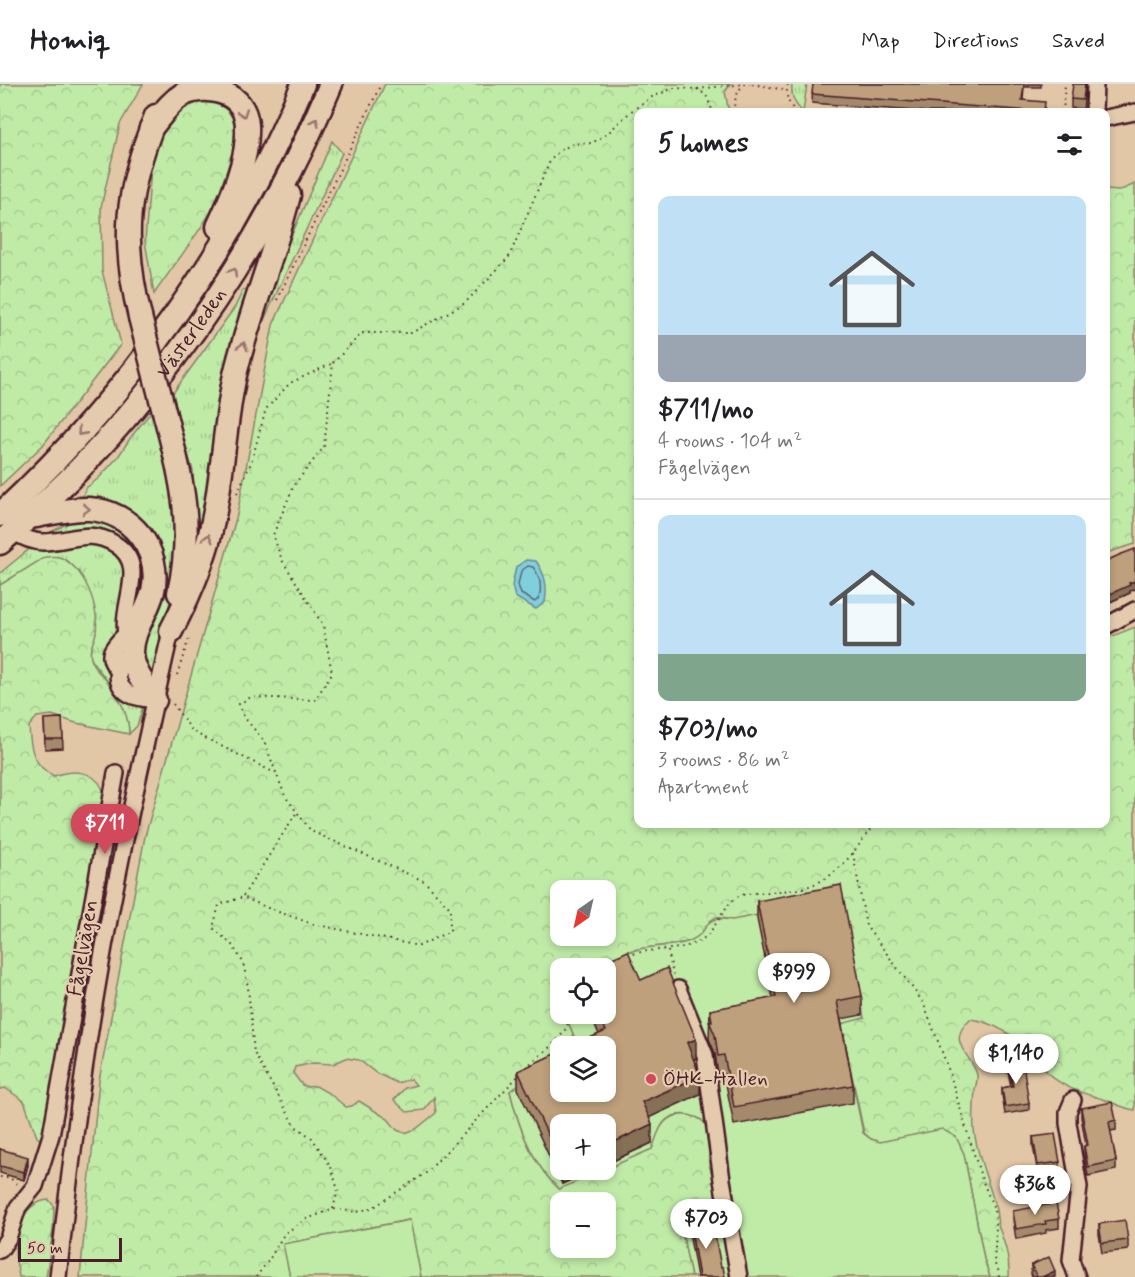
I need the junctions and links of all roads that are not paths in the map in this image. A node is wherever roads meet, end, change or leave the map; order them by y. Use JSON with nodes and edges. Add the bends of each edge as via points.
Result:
{"nodes":[{"id":1,"x":176,"y":84,"type":"edge"},
{"id":2,"x":303,"y":84,"type":"edge"},
{"id":3,"x":330,"y":84,"type":"edge"},
{"id":4,"x":1095,"y":84,"type":"edge"},
{"id":5,"x":1094,"y":108,"type":"edge"},
{"id":6,"x":1135,"y":112,"type":"edge"},
{"id":7,"x":1110,"y":117,"type":"edge"},
{"id":8,"x":152,"y":128,"type":"junction"},
{"id":9,"x":297,"y":159,"type":"junction"},
{"id":10,"x":182,"y":306,"type":"junction"},
{"id":11,"x":10,"y":527,"type":"edge"},
{"id":12,"x":1135,"y":610,"type":"edge"},
{"id":13,"x":1110,"y":624,"type":"edge"},
{"id":14,"x":181,"y":632,"type":"junction"},
{"id":15,"x":129,"y":643,"type":"junction"},
{"id":16,"x":162,"y":700,"type":"junction"},
{"id":17,"x":116,"y":773,"type":"dead end"},
{"id":18,"x":678,"y":989,"type":"edge"},
{"id":19,"x":1073,"y":1100,"type":"dead end"},
{"id":20,"x":0,"y":1250,"type":"edge"},
{"id":21,"x":58,"y":1277,"type":"edge"},
{"id":22,"x":739,"y":1277,"type":"edge"},
{"id":23,"x":1077,"y":1277,"type":"edge"}],
"edges":[{"from":1,"to":8,"type":"highway","via":[[166,96]]},
{"from":2,"to":10,"type":"highway","name":"Västerleden","via":[[235,223]]},
{"from":9,"to":3,"type":"highway","name":"Västerleden","one_way":true},
{"from":4,"to":5,"type":"street"},
{"from":6,"to":7,"type":"street"},
{"from":8,"to":10,"type":"highway","one_way":true,"via":[[180,95],[203,86],[229,92],[246,114],[247,140],[229,204]]},
{"from":8,"to":14,"type":"highway","bridge":true,"via":[[138,165],[128,226],[132,283],[181,475],[188,528]]},
{"from":11,"to":9,"type":"highway","name":"Västerleden","one_way":true,"via":[[86,462],[177,355],[262,225]]},
{"from":14,"to":9,"type":"highway","one_way":true,"via":[[208,541],[241,350],[284,216]]},
{"from":10,"to":11,"type":"highway","name":"Västerleden","one_way":true},
{"from":11,"to":15,"type":"highway","via":[[89,509],[110,513],[129,523],[151,553],[154,578],[150,601]]},
{"from":12,"to":13,"type":"street"},
{"from":14,"to":16,"type":"street","name":"Fågelvägen"},
{"from":15,"to":16,"type":"highway","via":[[134,667]]},
{"from":15,"to":16,"type":"street","via":[[118,670],[120,681],[132,696]]},
{"from":16,"to":21,"type":"street","name":"Fågelvägen","via":[[126,832],[92,1017]]},
{"from":17,"to":20,"type":"street","via":[[51,1135],[35,1186],[20,1192],[8,1238]]},
{"from":18,"to":22,"type":"street","via":[[705,1055]]},
{"from":19,"to":23,"type":"street","via":[[1068,1123],[1080,1197],[1071,1260]]}]}
